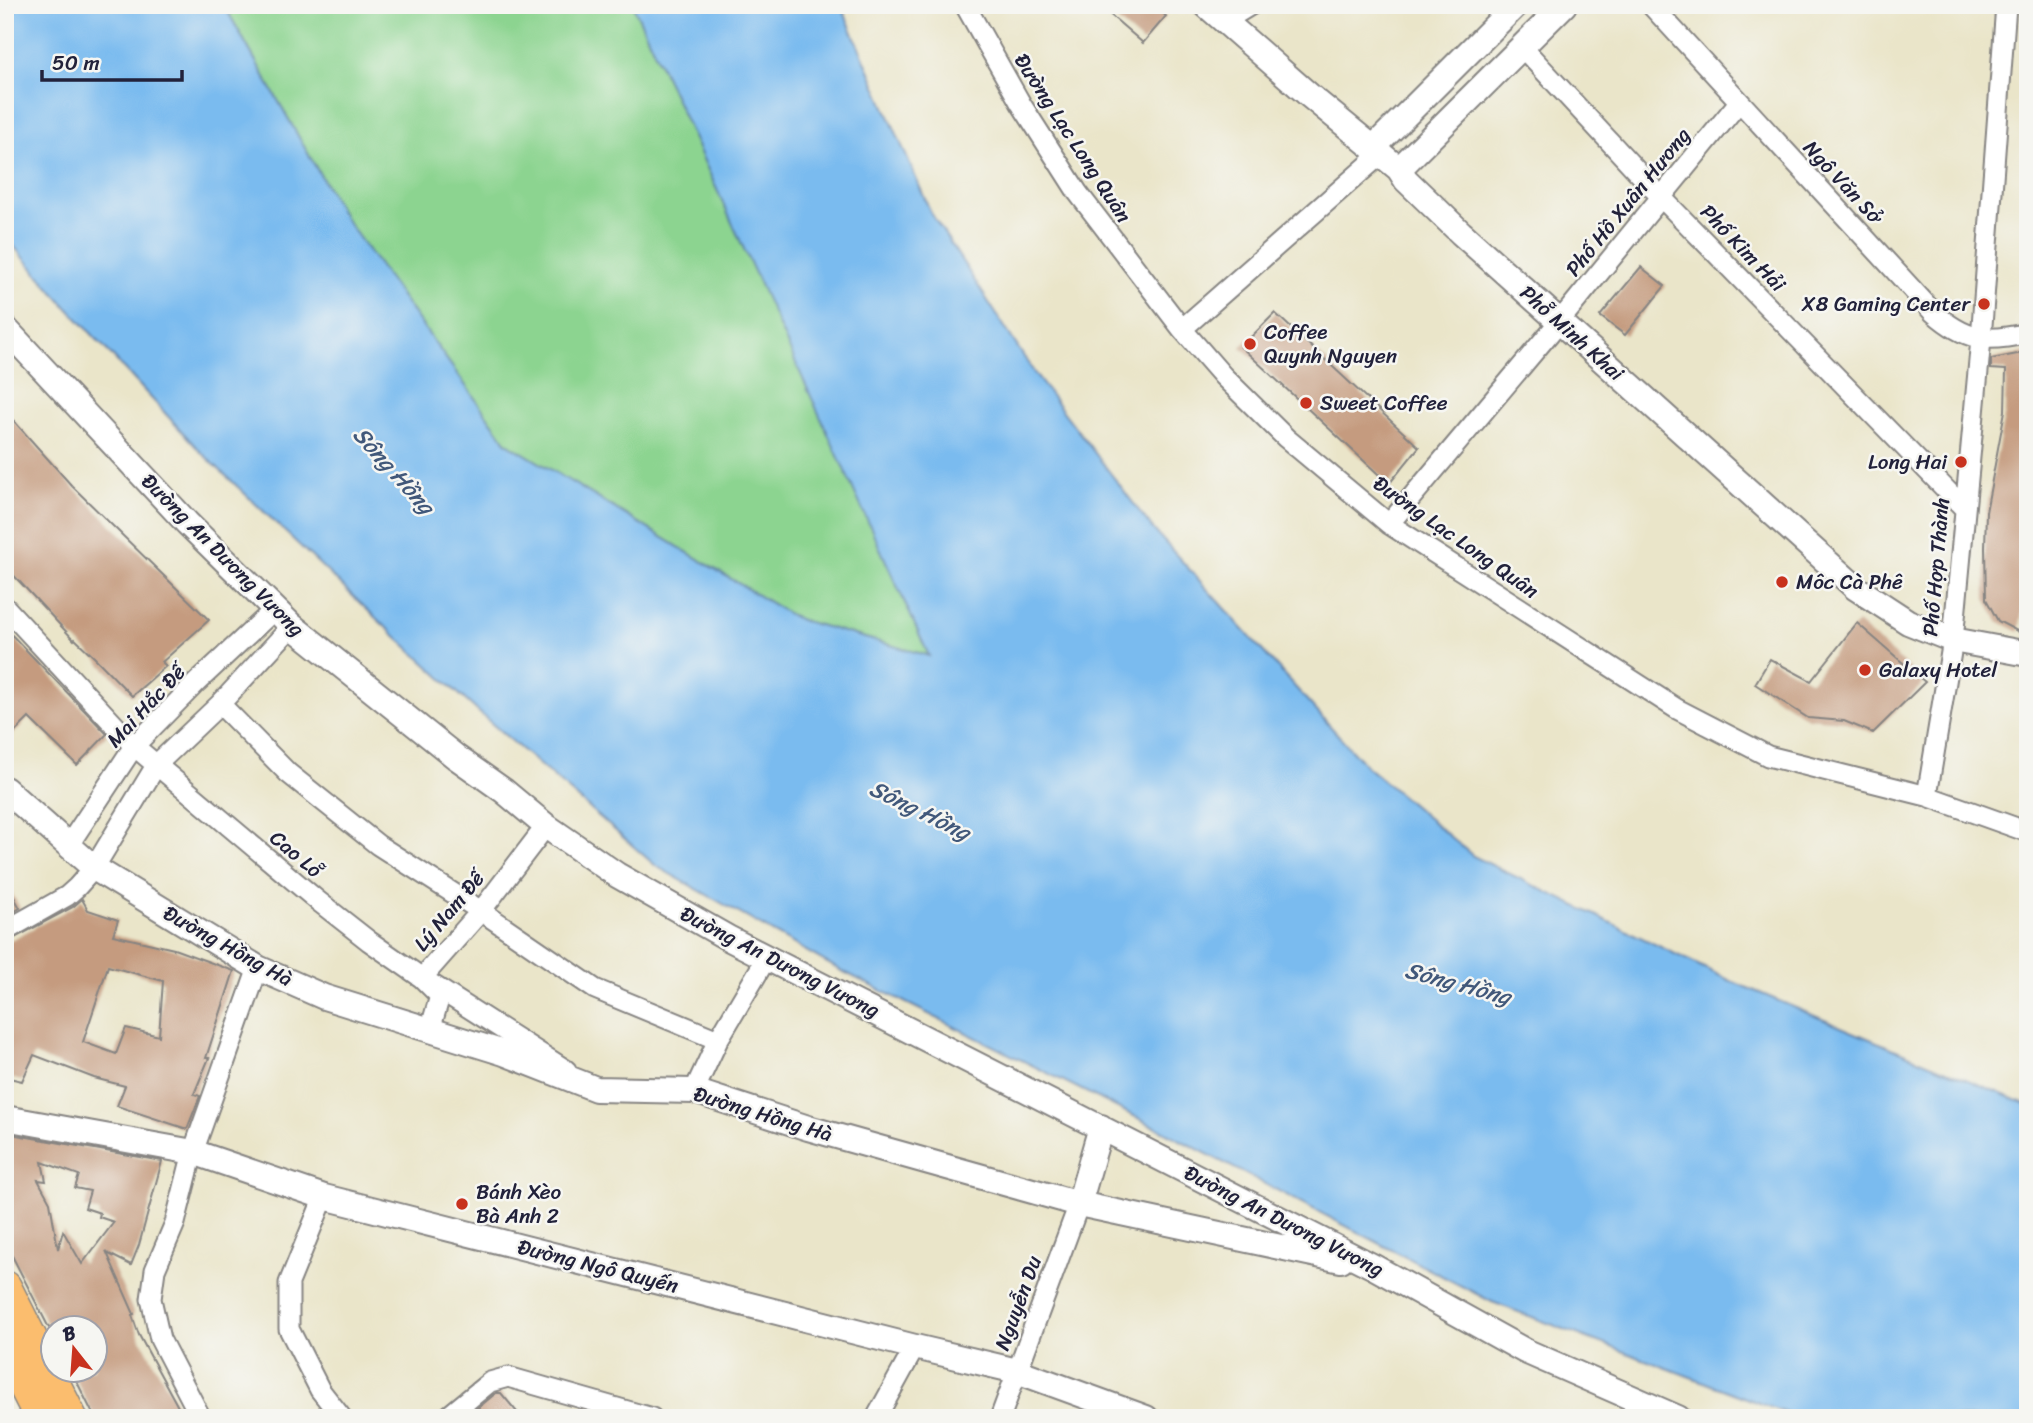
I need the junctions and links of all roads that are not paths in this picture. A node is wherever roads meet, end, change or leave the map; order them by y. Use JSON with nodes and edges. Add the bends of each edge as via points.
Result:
{"nodes":[{"id":1,"x":965,"y":5,"type":"edge"},
{"id":2,"x":1251,"y":5,"type":"edge"},
{"id":3,"x":1516,"y":5,"type":"edge"},
{"id":4,"x":1564,"y":5,"type":"edge"},
{"id":5,"x":1651,"y":5,"type":"edge"},
{"id":6,"x":2006,"y":5,"type":"edge"},
{"id":7,"x":1215,"y":13,"type":"edge"},
{"id":8,"x":1522,"y":47,"type":"junction"},
{"id":9,"x":1739,"y":102,"type":"junction"},
{"id":10,"x":1384,"y":157,"type":"junction"},
{"id":11,"x":1661,"y":197,"type":"junction"},
{"id":12,"x":1559,"y":322,"type":"junction"},
{"id":13,"x":5,"y":328,"type":"edge"},
{"id":14,"x":1182,"y":329,"type":"junction"},
{"id":15,"x":2028,"y":333,"type":"edge"},
{"id":16,"x":1981,"y":339,"type":"junction"},
{"id":17,"x":1964,"y":508,"type":"junction"},
{"id":18,"x":1389,"y":524,"type":"junction"},
{"id":19,"x":5,"y":607,"type":"edge"},
{"id":20,"x":283,"y":618,"type":"junction"},
{"id":21,"x":1953,"y":640,"type":"junction"},
{"id":22,"x":2028,"y":654,"type":"edge"},
{"id":23,"x":220,"y":704,"type":"junction"},
{"id":24,"x":134,"y":746,"type":"junction"},
{"id":25,"x":157,"y":764,"type":"junction"},
{"id":26,"x":5,"y":789,"type":"edge"},
{"id":27,"x":1927,"y":796,"type":"junction"},
{"id":28,"x":545,"y":826,"type":"junction"},
{"id":29,"x":2028,"y":832,"type":"edge"},
{"id":30,"x":68,"y":846,"type":"junction"},
{"id":31,"x":94,"y":868,"type":"junction"},
{"id":32,"x":481,"y":911,"type":"junction"},
{"id":33,"x":5,"y":931,"type":"edge"},
{"id":34,"x":767,"y":957,"type":"junction"},
{"id":35,"x":258,"y":968,"type":"junction"},
{"id":36,"x":422,"y":978,"type":"junction"},
{"id":37,"x":430,"y":1030,"type":"junction"},
{"id":38,"x":718,"y":1040,"type":"junction"},
{"id":39,"x":596,"y":1089,"type":"junction"},
{"id":40,"x":694,"y":1091,"type":"junction"},
{"id":41,"x":5,"y":1118,"type":"edge"},
{"id":42,"x":1101,"y":1127,"type":"junction"},
{"id":43,"x":192,"y":1152,"type":"junction"},
{"id":44,"x":324,"y":1197,"type":"junction"},
{"id":45,"x":1079,"y":1204,"type":"junction"},
{"id":46,"x":1374,"y":1267,"type":"junction"},
{"id":47,"x":5,"y":1287,"type":"edge"},
{"id":48,"x":5,"y":1347,"type":"edge"},
{"id":49,"x":915,"y":1347,"type":"junction"},
{"id":50,"x":1017,"y":1371,"type":"junction"},
{"id":51,"x":41,"y":1418,"type":"edge"},
{"id":52,"x":71,"y":1418,"type":"edge"},
{"id":53,"x":201,"y":1418,"type":"edge"},
{"id":54,"x":342,"y":1418,"type":"edge"},
{"id":55,"x":446,"y":1418,"type":"edge"},
{"id":56,"x":652,"y":1418,"type":"edge"},
{"id":57,"x":876,"y":1418,"type":"edge"},
{"id":58,"x":1000,"y":1418,"type":"edge"},
{"id":59,"x":1146,"y":1418,"type":"edge"},
{"id":60,"x":1678,"y":1418,"type":"edge"}],
"edges":[{"from":1,"to":14,"type":"street","name":"Đường Lạc Long Quân","via":[[1078,193]]},
{"from":2,"to":7,"type":"street"},
{"from":3,"to":10,"type":"street"},
{"from":4,"to":8,"type":"street"},
{"from":5,"to":9,"type":"street","name":"Ngô Văn Sở"},
{"from":6,"to":16,"type":"street","name":"Phố Hợp Thành"},
{"from":7,"to":10,"type":"street","name":"Phỗ Minh Khai"},
{"from":8,"to":10,"type":"street"},
{"from":8,"to":11,"type":"street","name":"Phố Kim Hải"},
{"from":9,"to":11,"type":"street","name":"Phố Hồ Xuân Hương"},
{"from":9,"to":16,"type":"street","name":"Ngô Văn Sở","via":[[1933,312],[1960,333]]},
{"from":10,"to":12,"type":"street","name":"Phỗ Minh Khai"},
{"from":10,"to":14,"type":"street"},
{"from":11,"to":12,"type":"street","name":"Phố Hồ Xuân Hương"},
{"from":11,"to":17,"type":"street","name":"Phố Kim Hải"},
{"from":12,"to":18,"type":"street","name":"Phố Hồ Xuân Hương"},
{"from":12,"to":21,"type":"street","name":"Phỗ Minh Khai","via":[[1856,588],[1898,617]]},
{"from":13,"to":20,"type":"street","name":"Đường An Dương Vương","via":[[187,523]]},
{"from":14,"to":18,"type":"street","name":"Đường Lạc Long Quân","via":[[1286,438]]},
{"from":15,"to":16,"type":"street"},
{"from":16,"to":17,"type":"street","name":"Phố Hợp Thành"},
{"from":17,"to":21,"type":"street","name":"Phố Hợp Thành"},
{"from":18,"to":27,"type":"street","name":"Đường Lạc Long Quân","via":[[1602,663],[1715,730],[1768,756]]},
{"from":19,"to":24,"type":"street","name":"Cao Lỗ"},
{"from":20,"to":23,"type":"street"},
{"from":20,"to":24,"type":"street","name":"Mai Hắc Đế","via":[[197,682]]},
{"from":20,"to":28,"type":"street","name":"Đường An Dương Vương"},
{"from":21,"to":22,"type":"street","name":"Phỗ Minh Khai"},
{"from":21,"to":27,"type":"street","name":"Phố Hợp Thành"},
{"from":23,"to":25,"type":"street"},
{"from":23,"to":32,"type":"street","via":[[288,773],[378,845]]},
{"from":24,"to":25,"type":"street","name":"Cao Lỗ"},
{"from":24,"to":30,"type":"street","name":"Mai Hắc Đế"},
{"from":25,"to":31,"type":"street"},
{"from":25,"to":36,"type":"street","name":"Cao Lỗ","via":[[318,901]]},
{"from":26,"to":30,"type":"street","name":"Đường Hồng Hà"},
{"from":27,"to":29,"type":"street","name":"Đường Lạc Long Quân"},
{"from":28,"to":32,"type":"street","name":"Lý Nam Đế"},
{"from":28,"to":34,"type":"street","name":"Đường An Dương Vương","via":[[617,875]]},
{"from":30,"to":31,"type":"street","name":"Đường Hồng Hà"},
{"from":31,"to":33,"type":"street","via":[[67,897]]},
{"from":31,"to":35,"type":"street","name":"Đường Hồng Hà"},
{"from":32,"to":36,"type":"street","name":"Lý Nam Đế"},
{"from":32,"to":38,"type":"street","via":[[595,989]]},
{"from":34,"to":38,"type":"street"},
{"from":34,"to":42,"type":"street","name":"Đường An Dương Vương"},
{"from":35,"to":37,"type":"street","name":"Đường Hồng Hà","via":[[324,997]]},
{"from":35,"to":43,"type":"street"},
{"from":36,"to":37,"type":"street","name":"Lý Nam Đế","via":[[440,996]]},
{"from":36,"to":39,"type":"street","name":"Cao Lỗ"},
{"from":37,"to":39,"type":"street","name":"Đường Hồng Hà"},
{"from":38,"to":40,"type":"street"},
{"from":39,"to":40,"type":"street","name":"Đường Hồng Hà"},
{"from":40,"to":45,"type":"street","name":"Đường Hồng Hà"},
{"from":41,"to":43,"type":"street","name":"Đường Ngô Quyến"},
{"from":42,"to":45,"type":"street"},
{"from":42,"to":46,"type":"street","name":"Đường An Dương Vương"},
{"from":43,"to":44,"type":"street","name":"Đường Ngô Quyến"},
{"from":43,"to":53,"type":"street","via":[[175,1223],[155,1270],[151,1299],[160,1339]]},
{"from":44,"to":49,"type":"street","name":"Đường Ngô Quyến"},
{"from":44,"to":54,"type":"street","via":[[289,1283],[289,1329],[320,1390]]},
{"from":45,"to":46,"type":"street","name":"Đường Hồng Hà"},
{"from":45,"to":50,"type":"street","name":"Nguyễn Du"},
{"from":46,"to":60,"type":"street","name":"Đường An Dương Vương","via":[[1525,1351]]},
{"from":47,"to":52,"type":"main road"},
{"from":48,"to":51,"type":"main road"},
{"from":49,"to":50,"type":"street","name":"Đường Ngô Quyến"},
{"from":49,"to":57,"type":"street"},
{"from":50,"to":58,"type":"street","name":"Nguyễn Du"},
{"from":50,"to":59,"type":"street","name":"Đường Ngô Quyến"},
{"from":55,"to":56,"type":"street","via":[[490,1382],[508,1377]]}]}
